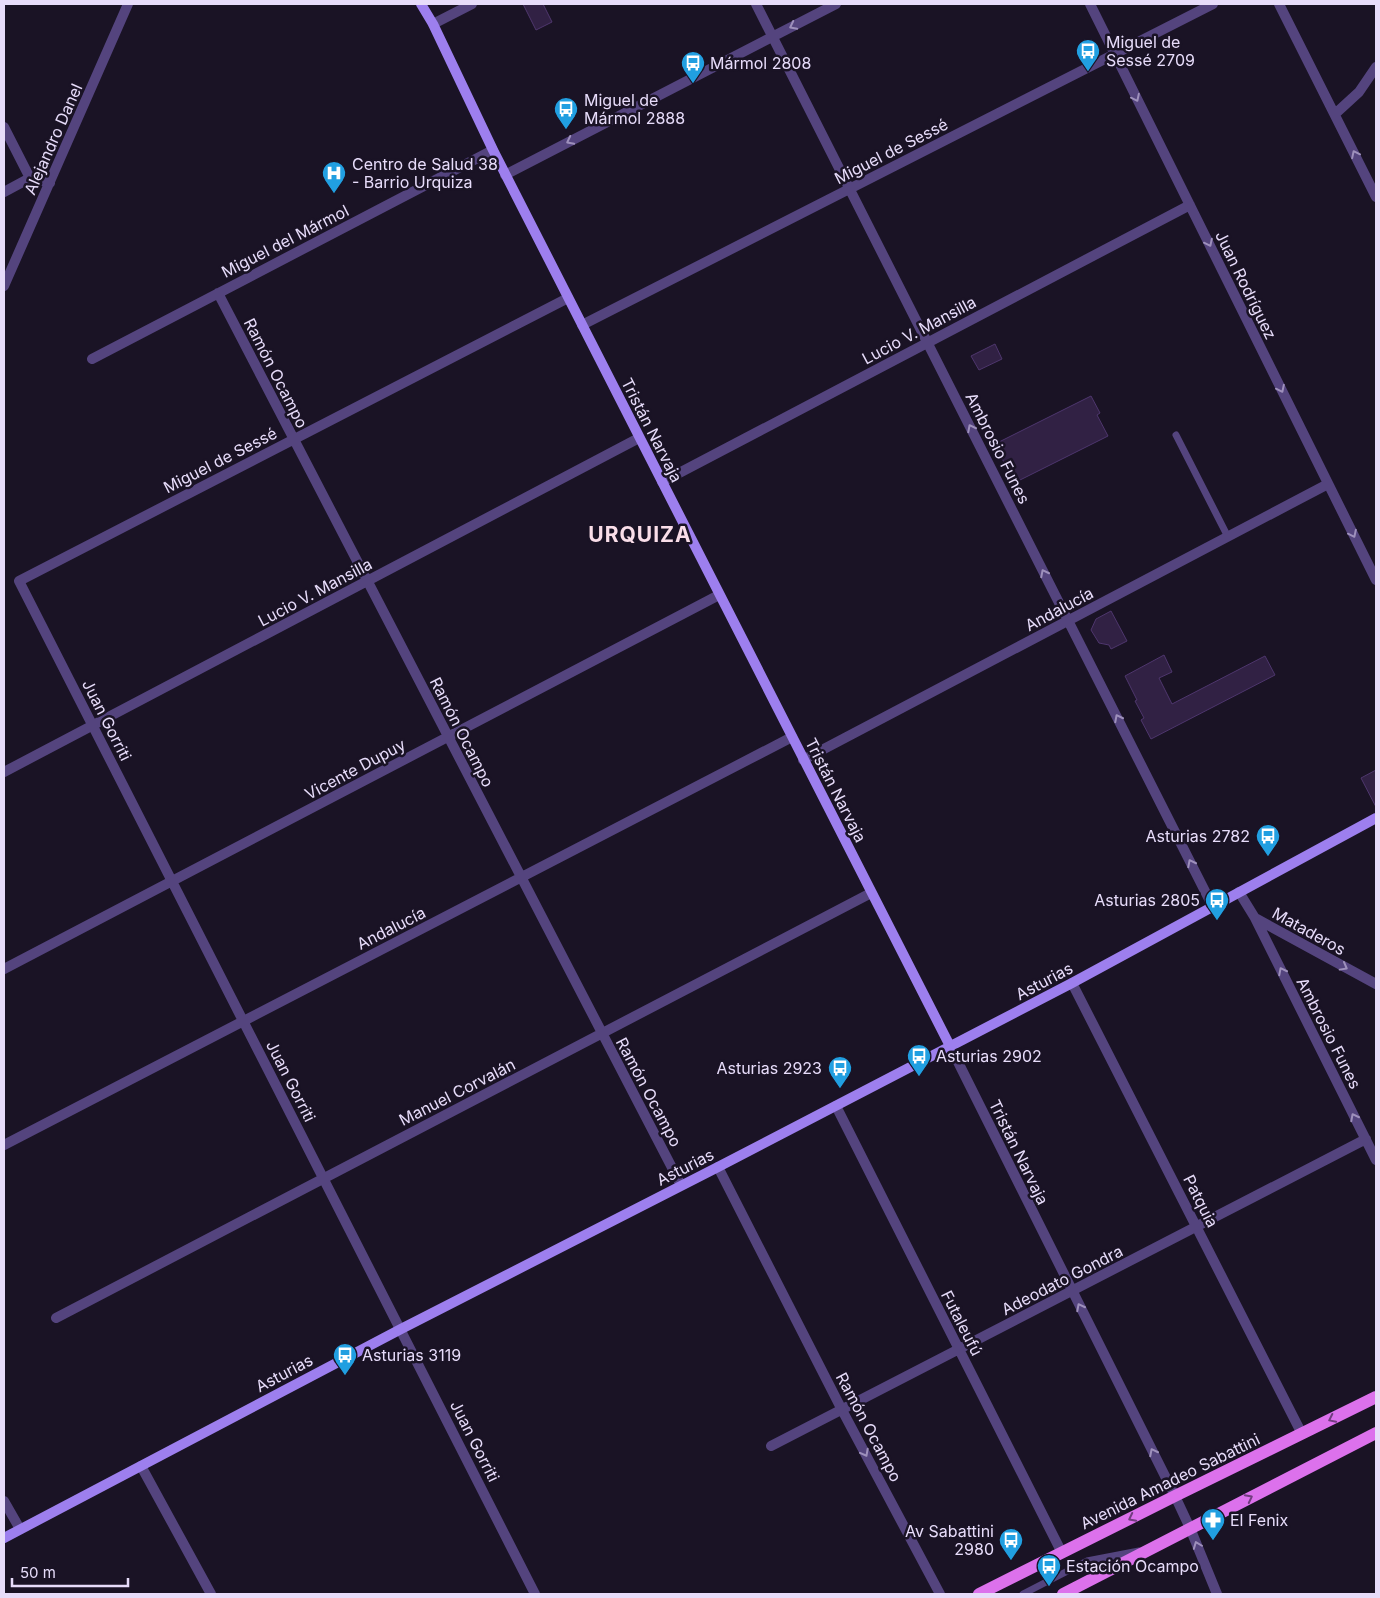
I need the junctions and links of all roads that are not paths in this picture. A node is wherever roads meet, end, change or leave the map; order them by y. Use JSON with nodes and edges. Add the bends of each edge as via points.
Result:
{"nodes":[{"id":1,"x":128,"y":4,"type":"edge"},
{"id":2,"x":421,"y":4,"type":"edge"},
{"id":3,"x":472,"y":4,"type":"edge"},
{"id":4,"x":756,"y":4,"type":"edge"},
{"id":5,"x":836,"y":4,"type":"edge"},
{"id":6,"x":1090,"y":4,"type":"edge"},
{"id":7,"x":1213,"y":4,"type":"edge"},
{"id":8,"x":1279,"y":4,"type":"edge"},
{"id":9,"x":433,"y":24,"type":"junction"},
{"id":10,"x":772,"y":37,"type":"junction"},
{"id":11,"x":1115,"y":54,"type":"junction"},
{"id":12,"x":1376,"y":68,"type":"edge"},
{"id":13,"x":1335,"y":114,"type":"junction"},
{"id":14,"x":4,"y":127,"type":"edge"},
{"id":15,"x":493,"y":150,"type":"junction"},
{"id":16,"x":505,"y":175,"type":"junction"},
{"id":17,"x":30,"y":178,"type":"junction"},
{"id":18,"x":50,"y":183,"type":"junction"},
{"id":19,"x":850,"y":189,"type":"junction"},
{"id":20,"x":4,"y":192,"type":"edge"},
{"id":21,"x":1376,"y":198,"type":"edge"},
{"id":22,"x":1190,"y":205,"type":"junction"},
{"id":23,"x":4,"y":286,"type":"edge"},
{"id":24,"x":218,"y":293,"type":"junction"},
{"id":25,"x":568,"y":298,"type":"junction"},
{"id":26,"x":582,"y":325,"type":"junction"},
{"id":27,"x":927,"y":342,"type":"junction"},
{"id":28,"x":92,"y":359,"type":"dead end"},
{"id":29,"x":1176,"y":435,"type":"dead end"},
{"id":30,"x":639,"y":438,"type":"junction"},
{"id":31,"x":294,"y":440,"type":"junction"},
{"id":32,"x":662,"y":482,"type":"junction"},
{"id":33,"x":1328,"y":484,"type":"junction"},
{"id":34,"x":1228,"y":537,"type":"junction"},
{"id":35,"x":1376,"y":580,"type":"edge"},
{"id":36,"x":19,"y":581,"type":"joint"},
{"id":37,"x":367,"y":581,"type":"junction"},
{"id":38,"x":719,"y":595,"type":"junction"},
{"id":39,"x":1069,"y":621,"type":"junction"},
{"id":40,"x":93,"y":725,"type":"junction"},
{"id":41,"x":448,"y":737,"type":"junction"},
{"id":42,"x":792,"y":737,"type":"junction"},
{"id":43,"x":804,"y":760,"type":"junction"},
{"id":44,"x":4,"y":772,"type":"edge"},
{"id":45,"x":1376,"y":818,"type":"edge"},
{"id":46,"x":521,"y":878,"type":"junction"},
{"id":47,"x":172,"y":881,"type":"junction"},
{"id":48,"x":1239,"y":892,"type":"junction"},
{"id":49,"x":871,"y":893,"type":"junction"},
{"id":50,"x":1213,"y":907,"type":"junction"},
{"id":51,"x":1255,"y":918,"type":"junction"},
{"id":52,"x":4,"y":969,"type":"edge"},
{"id":53,"x":1072,"y":983,"type":"junction"},
{"id":54,"x":1376,"y":984,"type":"edge"},
{"id":55,"x":244,"y":1021,"type":"junction"},
{"id":56,"x":602,"y":1035,"type":"junction"},
{"id":57,"x":950,"y":1046,"type":"junction"},
{"id":58,"x":836,"y":1106,"type":"junction"},
{"id":59,"x":1366,"y":1139,"type":"junction"},
{"id":60,"x":4,"y":1145,"type":"edge"},
{"id":61,"x":1376,"y":1160,"type":"edge"},
{"id":62,"x":718,"y":1167,"type":"junction"},
{"id":63,"x":323,"y":1177,"type":"junction"},
{"id":64,"x":681,"y":1185,"type":"junction"},
{"id":65,"x":1198,"y":1226,"type":"junction"},
{"id":66,"x":1072,"y":1291,"type":"junction"},
{"id":67,"x":56,"y":1318,"type":"dead end"},
{"id":68,"x":401,"y":1329,"type":"junction"},
{"id":69,"x":959,"y":1350,"type":"junction"},
{"id":70,"x":1376,"y":1397,"type":"edge"},
{"id":71,"x":842,"y":1410,"type":"junction"},
{"id":72,"x":1376,"y":1433,"type":"edge"},
{"id":73,"x":1302,"y":1434,"type":"junction"},
{"id":74,"x":771,"y":1446,"type":"dead end"},
{"id":75,"x":141,"y":1466,"type":"junction"},
{"id":76,"x":1175,"y":1496,"type":"junction"},
{"id":77,"x":4,"y":1501,"type":"edge"},
{"id":78,"x":1190,"y":1528,"type":"junction"},
{"id":79,"x":20,"y":1530,"type":"junction"},
{"id":80,"x":4,"y":1538,"type":"edge"},
{"id":81,"x":1152,"y":1548,"type":"junction"},
{"id":82,"x":1062,"y":1553,"type":"junction"},
{"id":83,"x":211,"y":1594,"type":"edge"},
{"id":84,"x":536,"y":1594,"type":"edge"},
{"id":85,"x":940,"y":1594,"type":"edge"},
{"id":86,"x":979,"y":1594,"type":"edge"},
{"id":87,"x":1023,"y":1594,"type":"edge"},
{"id":88,"x":1063,"y":1594,"type":"edge"},
{"id":89,"x":1216,"y":1594,"type":"edge"}],
"edges":[{"from":1,"to":18,"type":"street","name":"Alejandro Danel"},
{"from":2,"to":9,"type":"street","name":"Tristán Narvaja"},
{"from":3,"to":9,"type":"street"},
{"from":4,"to":10,"type":"street","name":"Ambrosio Funes"},
{"from":5,"to":10,"type":"street","one_way":true},
{"from":6,"to":11,"type":"street","name":"Juan Rodríguez"},
{"from":7,"to":11,"type":"street","name":"Miguel de Sessé"},
{"from":8,"to":13,"type":"street"},
{"from":9,"to":15,"type":"street","name":"Tristán Narvaja"},
{"from":10,"to":16,"type":"street","one_way":true},
{"from":10,"to":19,"type":"street","name":"Ambrosio Funes"},
{"from":11,"to":19,"type":"street","name":"Miguel de Sessé"},
{"from":11,"to":22,"type":"street","name":"Juan Rodríguez","one_way":true},
{"from":12,"to":13,"type":"street","via":[[1359,92]]},
{"from":21,"to":13,"type":"street","one_way":true},
{"from":14,"to":17,"type":"street"},
{"from":15,"to":16,"type":"street","name":"Tristán Narvaja"},
{"from":15,"to":24,"type":"street","name":"Miguel del Mármol"},
{"from":16,"to":25,"type":"street","name":"Tristán Narvaja"},
{"from":17,"to":18,"type":"street"},
{"from":17,"to":20,"type":"street"},
{"from":18,"to":23,"type":"street","name":"Alejandro Danel"},
{"from":19,"to":26,"type":"street","name":"Miguel de Sessé"},
{"from":19,"to":27,"type":"street","name":"Ambrosio Funes"},
{"from":22,"to":27,"type":"street","name":"Lucio V. Mansilla"},
{"from":22,"to":33,"type":"street","name":"Juan Rodríguez","one_way":true},
{"from":24,"to":28,"type":"street","name":"Miguel del Mármol"},
{"from":24,"to":31,"type":"street","name":"Ramón Ocampo"},
{"from":25,"to":26,"type":"street","name":"Tristán Narvaja"},
{"from":25,"to":31,"type":"street","name":"Miguel de Sessé"},
{"from":26,"to":30,"type":"street","name":"Tristán Narvaja"},
{"from":27,"to":32,"type":"street","name":"Lucio V. Mansilla"},
{"from":39,"to":27,"type":"street","name":"Ambrosio Funes","one_way":true},
{"from":29,"to":34,"type":"lane"},
{"from":30,"to":32,"type":"street","name":"Tristán Narvaja"},
{"from":30,"to":37,"type":"street","name":"Lucio V. Mansilla"},
{"from":31,"to":36,"type":"street","name":"Miguel de Sessé"},
{"from":31,"to":37,"type":"street","name":"Ramón Ocampo"},
{"from":32,"to":38,"type":"street","name":"Tristán Narvaja"},
{"from":33,"to":34,"type":"street","name":"Andalucía"},
{"from":33,"to":35,"type":"street","name":"Juan Rodríguez","one_way":true},
{"from":34,"to":39,"type":"street","name":"Andalucía"},
{"from":36,"to":40,"type":"street","name":"Juan Gorriti"},
{"from":37,"to":40,"type":"street","name":"Lucio V. Mansilla"},
{"from":37,"to":41,"type":"street","name":"Ramón Ocampo"},
{"from":38,"to":41,"type":"street","name":"Vicente Dupuy"},
{"from":38,"to":42,"type":"street","name":"Tristán Narvaja"},
{"from":39,"to":43,"type":"street","name":"Andalucía"},
{"from":50,"to":39,"type":"street","name":"Ambrosio Funes","one_way":true},
{"from":40,"to":44,"type":"street","name":"Lucio V. Mansilla"},
{"from":40,"to":47,"type":"street","name":"Juan Gorriti"},
{"from":41,"to":46,"type":"street","name":"Ramón Ocampo"},
{"from":41,"to":47,"type":"street","name":"Vicente Dupuy"},
{"from":42,"to":43,"type":"street","name":"Tristán Narvaja"},
{"from":42,"to":46,"type":"street","name":"Andalucía"},
{"from":43,"to":49,"type":"street","name":"Tristán Narvaja"},
{"from":45,"to":48,"type":"street","name":"Asturias"},
{"from":46,"to":55,"type":"street","name":"Andalucía"},
{"from":46,"to":56,"type":"street","name":"Ramón Ocampo"},
{"from":47,"to":52,"type":"street","name":"Vicente Dupuy"},
{"from":47,"to":55,"type":"street","name":"Juan Gorriti"},
{"from":48,"to":50,"type":"street","name":"Asturias"},
{"from":48,"to":51,"type":"street","name":"Mataderos"},
{"from":49,"to":56,"type":"street","name":"Manuel Corvalán"},
{"from":49,"to":57,"type":"street","name":"Tristán Narvaja"},
{"from":50,"to":53,"type":"street","name":"Asturias"},
{"from":51,"to":54,"type":"street","name":"Mataderos","one_way":true},
{"from":59,"to":51,"type":"street","name":"Ambrosio Funes","one_way":true},
{"from":53,"to":57,"type":"street","name":"Asturias"},
{"from":53,"to":65,"type":"street","name":"Patquia"},
{"from":55,"to":60,"type":"street","name":"Andalucía"},
{"from":55,"to":63,"type":"street","name":"Juan Gorriti"},
{"from":56,"to":63,"type":"street","name":"Manuel Corvalán"},
{"from":56,"to":64,"type":"street","name":"Ramón Ocampo"},
{"from":57,"to":58,"type":"street","name":"Asturias"},
{"from":57,"to":66,"type":"street","name":"Tristán Narvaja"},
{"from":58,"to":62,"type":"street","name":"Asturias"},
{"from":58,"to":69,"type":"street","name":"Futaleufú"},
{"from":59,"to":61,"type":"street","name":"Ambrosio Funes"},
{"from":59,"to":65,"type":"street","name":"Adeodato Gondra"},
{"from":62,"to":64,"type":"street","name":"Asturias"},
{"from":62,"to":71,"type":"street","name":"Ramón Ocampo"},
{"from":63,"to":67,"type":"street","name":"Manuel Corvalán"},
{"from":63,"to":68,"type":"street","name":"Juan Gorriti"},
{"from":64,"to":68,"type":"street","name":"Asturias"},
{"from":65,"to":66,"type":"street","name":"Adeodato Gondra"},
{"from":65,"to":73,"type":"street","name":"Patquia"},
{"from":66,"to":69,"type":"street","name":"Adeodato Gondra"},
{"from":76,"to":66,"type":"street","name":"Tristán Narvaja","one_way":true},
{"from":68,"to":75,"type":"street","name":"Asturias"},
{"from":68,"to":84,"type":"street","name":"Juan Gorriti"},
{"from":69,"to":71,"type":"street","name":"Adeodato Gondra"},
{"from":69,"to":82,"type":"street","name":"Futaleufú"},
{"from":70,"to":73,"type":"main road","name":"Avenida Amadeo Sabattini","one_way":true},
{"from":71,"to":74,"type":"street","name":"Adeodato Gondra"},
{"from":71,"to":85,"type":"street","name":"Ramón Ocampo","one_way":true},
{"from":78,"to":72,"type":"main road","one_way":true},
{"from":73,"to":76,"type":"main road","name":"Avenida Amadeo Sabattini"},
{"from":75,"to":79,"type":"street","name":"Asturias"},
{"from":75,"to":83,"type":"street"},
{"from":76,"to":78,"type":"street","name":"Tristán Narvaja"},
{"from":76,"to":82,"type":"main road","name":"Avenida Amadeo Sabattini","one_way":true},
{"from":77,"to":79,"type":"street"},
{"from":78,"to":81,"type":"main road"},
{"from":89,"to":78,"type":"street","name":"Tristán Narvaja","one_way":true},
{"from":79,"to":80,"type":"street","name":"Asturias"},
{"from":81,"to":87,"type":"lane","via":[[1088,1561]]},
{"from":81,"to":88,"type":"main road"},
{"from":82,"to":86,"type":"main road","name":"Avenida Amadeo Sabattini"}]}
